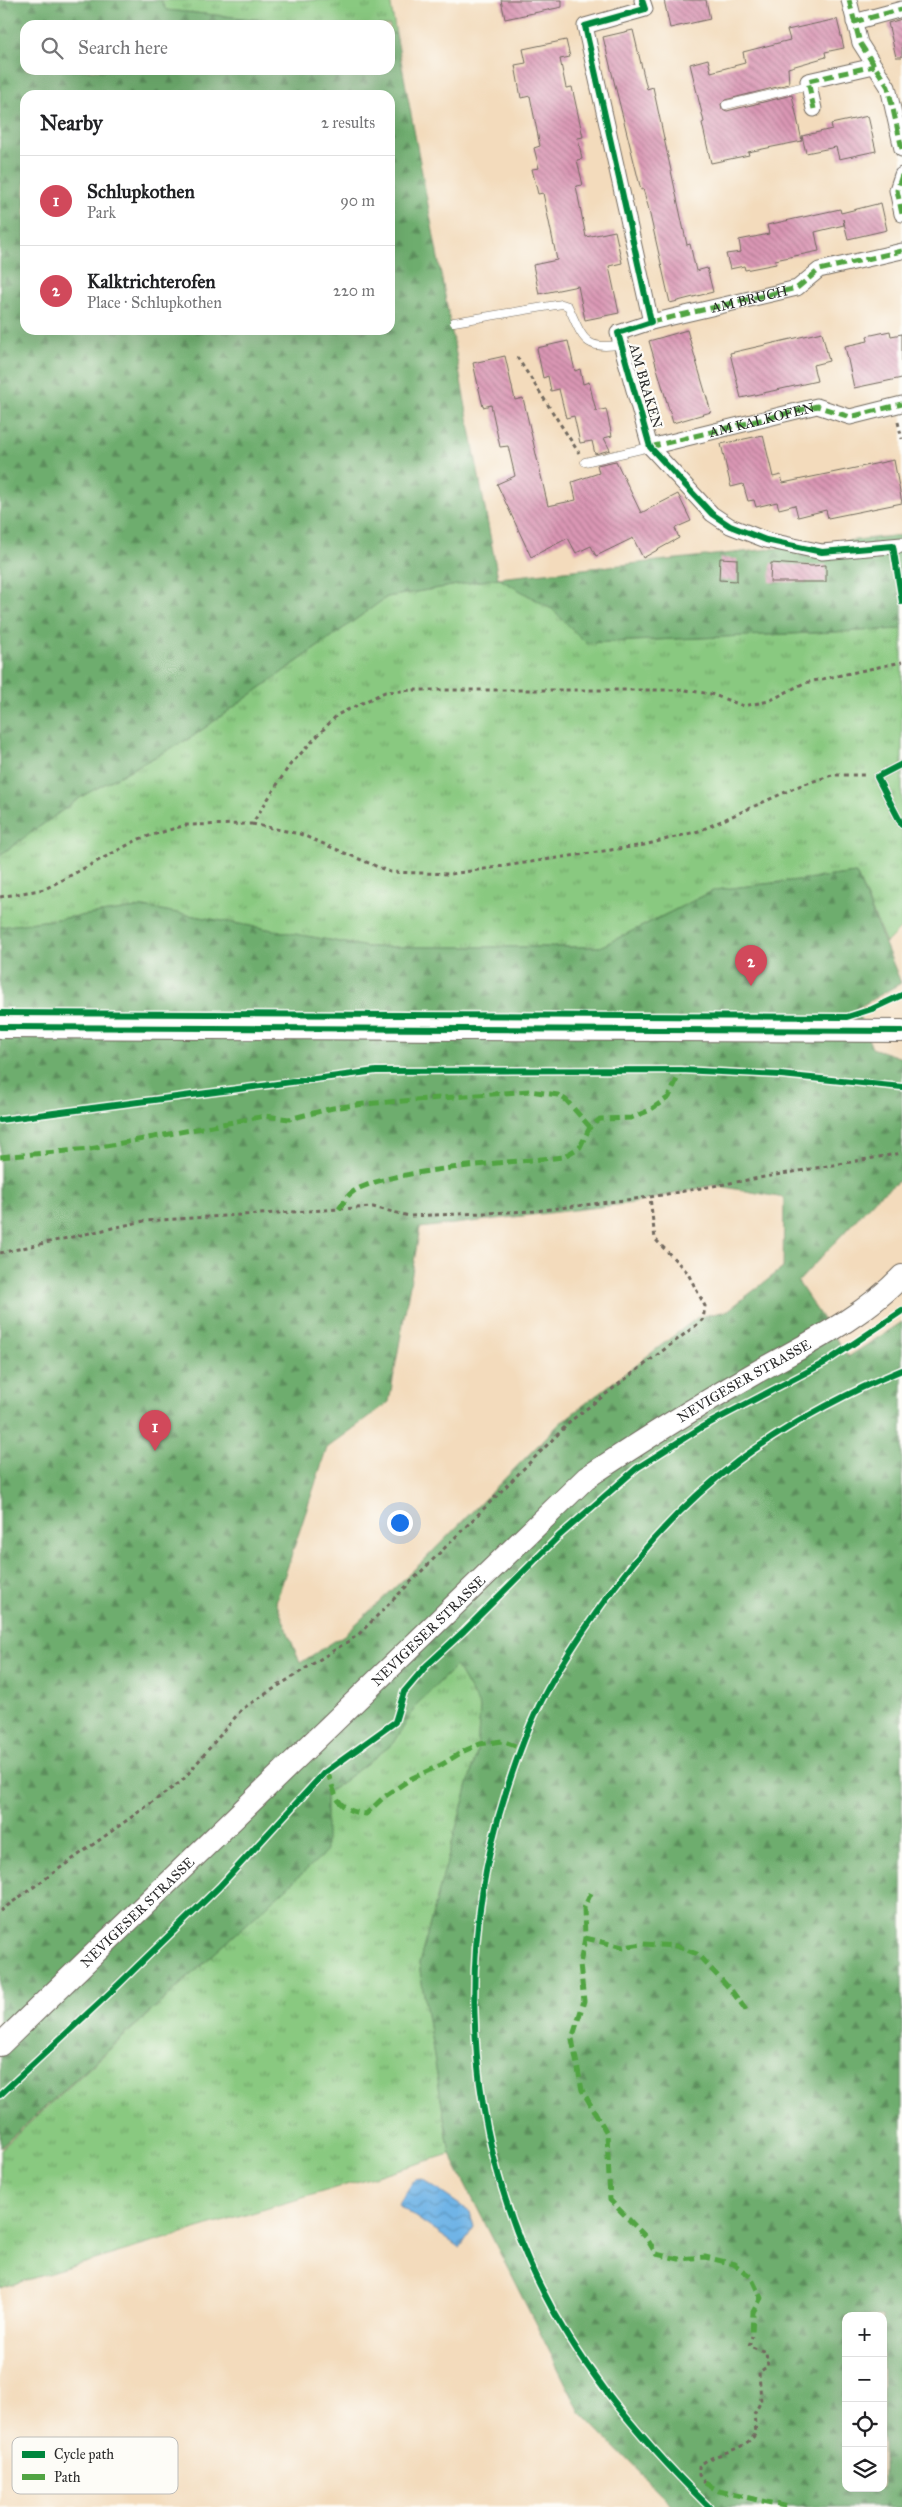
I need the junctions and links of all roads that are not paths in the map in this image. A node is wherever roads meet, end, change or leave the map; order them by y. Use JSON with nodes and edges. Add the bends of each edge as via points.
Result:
{"nodes":[{"id":1,"x":642,"y":0,"type":"edge"},
{"id":2,"x":849,"y":0,"type":"edge"},
{"id":3,"x":902,"y":8,"type":"edge"},
{"id":4,"x":854,"y":22,"type":"junction"},
{"id":5,"x":874,"y":66,"type":"junction"},
{"id":6,"x":809,"y":85,"type":"junction"},
{"id":7,"x":726,"y":105,"type":"dead end"},
{"id":8,"x":814,"y":109,"type":"dead end"},
{"id":9,"x":902,"y":148,"type":"edge"},
{"id":10,"x":902,"y":175,"type":"edge"},
{"id":11,"x":902,"y":214,"type":"edge"},
{"id":12,"x":902,"y":251,"type":"edge"},
{"id":13,"x":454,"y":322,"type":"dead end"},
{"id":14,"x":651,"y":322,"type":"junction"},
{"id":15,"x":622,"y":344,"type":"junction"},
{"id":16,"x":902,"y":404,"type":"edge"},
{"id":17,"x":650,"y":447,"type":"junction"},
{"id":18,"x":585,"y":462,"type":"road end"},
{"id":19,"x":897,"y":546,"type":"edge"},
{"id":20,"x":902,"y":764,"type":"edge"},
{"id":21,"x":902,"y":825,"type":"edge"},
{"id":22,"x":902,"y":1015,"type":"edge"},
{"id":23,"x":0,"y":1027,"type":"edge"},
{"id":24,"x":837,"y":1030,"type":"junction"},
{"id":25,"x":902,"y":1031,"type":"edge"},
{"id":26,"x":902,"y":1276,"type":"edge"},
{"id":27,"x":0,"y":2045,"type":"edge"}],
"edges":[{"from":1,"to":14,"type":"street","via":[[645,9],[585,26]]},
{"from":2,"to":4,"type":"street"},
{"from":3,"to":4,"type":"street"},
{"from":4,"to":5,"type":"street","via":[[860,43]]},
{"from":5,"to":6,"type":"street","via":[[808,81]]},
{"from":5,"to":9,"type":"street","via":[[888,87]]},
{"from":6,"to":7,"type":"lane"},
{"from":6,"to":8,"type":"street"},
{"from":10,"to":11,"type":"street","via":[[897,190]]},
{"from":12,"to":14,"type":"street","name":"AM BRUCH","via":[[819,270],[797,288]]},
{"from":13,"to":15,"type":"lane","via":[[562,304],[568,306],[586,340],[593,346],[603,348]]},
{"from":14,"to":15,"type":"street","name":"AM BRAKEN","via":[[618,333]]},
{"from":15,"to":17,"type":"street","name":"AM BRAKEN"},
{"from":16,"to":17,"type":"street","name":"AM KALKOFEN","via":[[850,417],[817,406]]},
{"from":17,"to":18,"type":"lane"},
{"from":17,"to":19,"type":"street","name":"AM BRAKEN","via":[[712,514],[730,526],[766,540],[822,552]]},
{"from":20,"to":21,"type":"lane","via":[[877,777]]},
{"from":22,"to":24,"type":"main road"},
{"from":23,"to":24,"type":"main road"},
{"from":24,"to":25,"type":"main road"},
{"from":26,"to":27,"type":"main road","name":"NEVIGESER STRASSE","via":[[847,1320],[676,1418],[586,1478]]}]}
